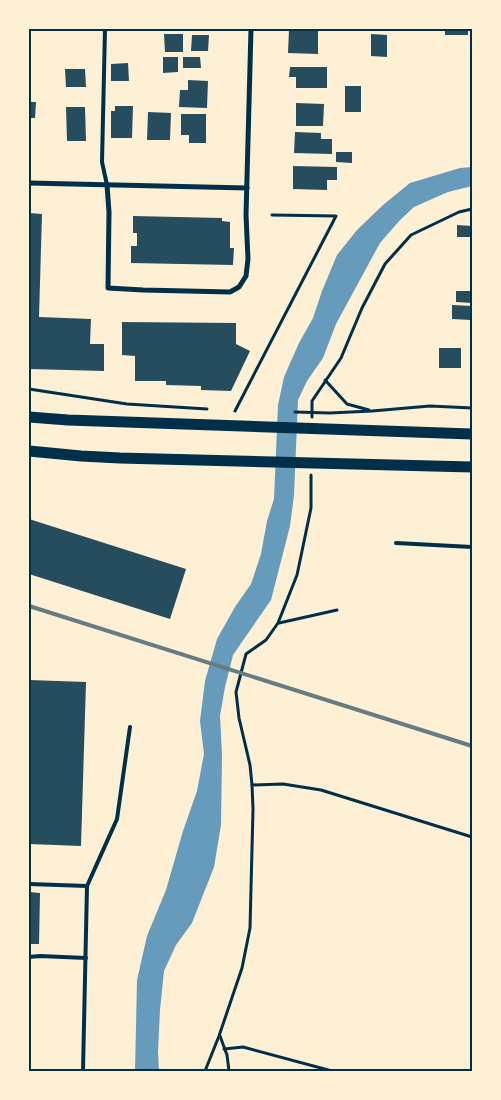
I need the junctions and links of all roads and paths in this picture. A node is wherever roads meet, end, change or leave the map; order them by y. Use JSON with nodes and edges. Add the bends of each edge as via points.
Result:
{"nodes":[{"id":1,"x":105,"y":29,"type":"edge"},
{"id":2,"x":251,"y":29,"type":"edge"},
{"id":3,"x":29,"y":183,"type":"edge"},
{"id":4,"x":107,"y":185,"type":"junction"},
{"id":5,"x":247,"y":188,"type":"junction"},
{"id":6,"x":472,"y":209,"type":"edge"},
{"id":7,"x":272,"y":215,"type":"dead end"},
{"id":8,"x":325,"y":380,"type":"junction"},
{"id":9,"x":29,"y":389,"type":"edge"},
{"id":10,"x":472,"y":408,"type":"edge"},
{"id":11,"x":216,"y":410,"type":"dead end"},
{"id":12,"x":235,"y":411,"type":"dead end"},
{"id":13,"x":372,"y":411,"type":"junction"},
{"id":14,"x":330,"y":412,"type":"dead end"},
{"id":15,"x":29,"y":417,"type":"edge"},
{"id":16,"x":312,"y":420,"type":"dead end"},
{"id":17,"x":472,"y":434,"type":"edge"},
{"id":18,"x":29,"y":451,"type":"edge"},
{"id":19,"x":472,"y":467,"type":"edge"},
{"id":20,"x":312,"y":469,"type":"dead end"},
{"id":21,"x":396,"y":543,"type":"dead end"},
{"id":22,"x":472,"y":547,"type":"edge"},
{"id":23,"x":336,"y":610,"type":"dead end"},
{"id":24,"x":278,"y":623,"type":"junction"},
{"id":25,"x":130,"y":727,"type":"dead end"},
{"id":26,"x":252,"y":786,"type":"junction"},
{"id":27,"x":472,"y":837,"type":"edge"},
{"id":28,"x":29,"y":884,"type":"edge"},
{"id":29,"x":88,"y":886,"type":"junction"},
{"id":30,"x":29,"y":957,"type":"edge"},
{"id":31,"x":86,"y":958,"type":"junction"},
{"id":32,"x":220,"y":1036,"type":"junction"},
{"id":33,"x":224,"y":1049,"type":"junction"},
{"id":34,"x":83,"y":1071,"type":"edge"},
{"id":35,"x":205,"y":1071,"type":"edge"},
{"id":36,"x":230,"y":1071,"type":"edge"},
{"id":37,"x":332,"y":1071,"type":"edge"}],
"edges":[{"from":1,"to":4,"type":"lane","via":[[102,162]]},
{"from":2,"to":5,"type":"street"},
{"from":3,"to":4,"type":"street"},
{"from":4,"to":5,"type":"street"},
{"from":4,"to":5,"type":"street","via":[[108,288],[210,293],[230,292],[239,287],[246,276]]},
{"from":6,"to":8,"type":"path","via":[[411,235],[385,264],[341,358]]},
{"from":7,"to":12,"type":"path","via":[[336,216]]},
{"from":8,"to":13,"type":"path","via":[[347,404]]},
{"from":8,"to":16,"type":"path","via":[[312,401]]},
{"from":9,"to":11,"type":"path","via":[[127,404]]},
{"from":10,"to":13,"type":"path","via":[[430,406]]},
{"from":13,"to":14,"type":"path"},
{"from":15,"to":17,"type":"main road"},
{"from":18,"to":19,"type":"main road","via":[[88,457]]},
{"from":20,"to":24,"type":"path","via":[[311,508],[297,575]]},
{"from":21,"to":22,"type":"lane"},
{"from":23,"to":24,"type":"path"},
{"from":24,"to":26,"type":"path","via":[[266,640],[246,654],[236,692]]},
{"from":25,"to":29,"type":"lane","via":[[117,819]]},
{"from":26,"to":27,"type":"path","via":[[283,784],[321,790]]},
{"from":26,"to":32,"type":"path","via":[[250,928],[242,968]]},
{"from":28,"to":29,"type":"lane"},
{"from":29,"to":31,"type":"lane"},
{"from":30,"to":31,"type":"lane"},
{"from":31,"to":34,"type":"lane"},
{"from":32,"to":33,"type":"path"},
{"from":32,"to":35,"type":"path"},
{"from":33,"to":36,"type":"path"},
{"from":33,"to":37,"type":"path","via":[[243,1047]]}]}
